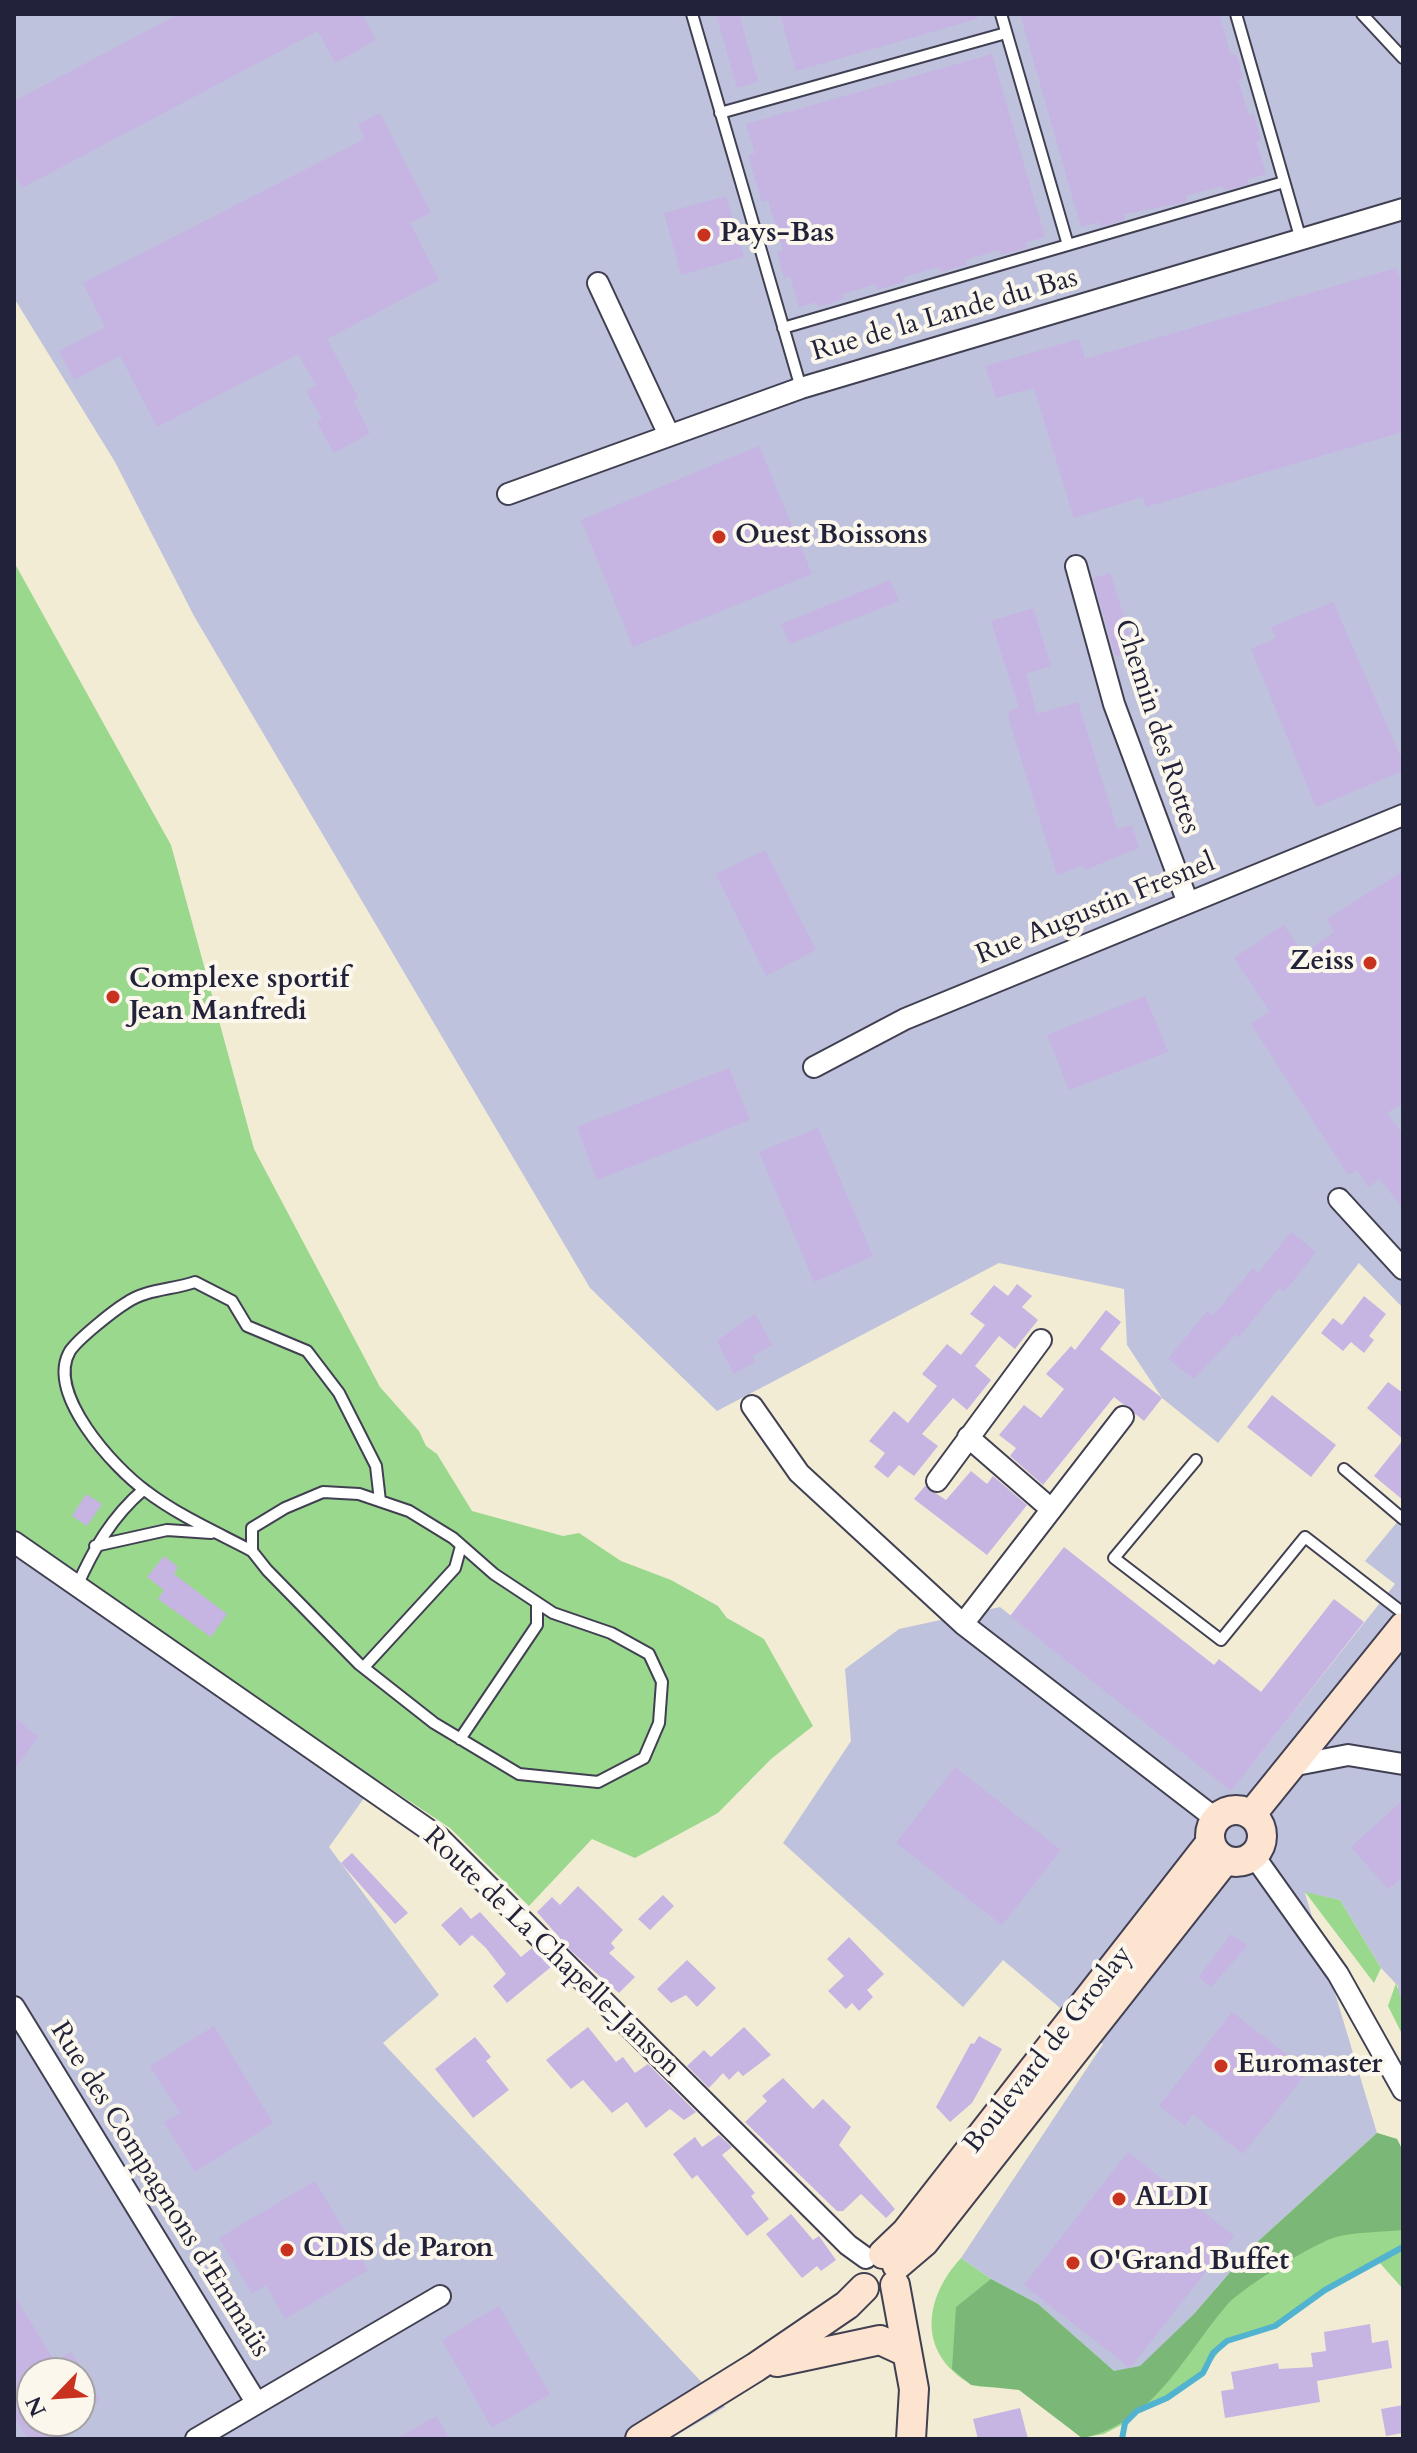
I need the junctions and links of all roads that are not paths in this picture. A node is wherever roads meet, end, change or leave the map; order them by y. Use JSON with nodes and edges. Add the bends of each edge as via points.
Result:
{"nodes":[{"id":1,"x":692,"y":14,"type":"edge"},
{"id":2,"x":1001,"y":14,"type":"edge"},
{"id":3,"x":1236,"y":14,"type":"edge"},
{"id":4,"x":1362,"y":14,"type":"edge"},
{"id":5,"x":1006,"y":33,"type":"junction"},
{"id":6,"x":1403,"y":58,"type":"edge"},
{"id":7,"x":720,"y":113,"type":"junction"},
{"id":8,"x":1284,"y":182,"type":"junction"},
{"id":9,"x":1403,"y":209,"type":"edge"},
{"id":10,"x":1301,"y":240,"type":"junction"},
{"id":11,"x":1068,"y":245,"type":"junction"},
{"id":12,"x":598,"y":283,"type":"dead end"},
{"id":13,"x":783,"y":328,"type":"junction"},
{"id":14,"x":801,"y":388,"type":"junction"},
{"id":15,"x":669,"y":435,"type":"junction"},
{"id":16,"x":508,"y":494,"type":"dead end"},
{"id":17,"x":1076,"y":566,"type":"dead end"},
{"id":18,"x":1403,"y":815,"type":"edge"},
{"id":19,"x":1188,"y":903,"type":"junction"},
{"id":20,"x":814,"y":1067,"type":"dead end"},
{"id":21,"x":1339,"y":1199,"type":"dead end"},
{"id":22,"x":1403,"y":1269,"type":"edge"},
{"id":23,"x":1041,"y":1340,"type":"dead end"},
{"id":24,"x":752,"y":1406,"type":"dead end"},
{"id":25,"x":1123,"y":1417,"type":"dead end"},
{"id":26,"x":968,"y":1437,"type":"junction"},
{"id":27,"x":1196,"y":1460,"type":"dead end"},
{"id":28,"x":1344,"y":1469,"type":"dead end"},
{"id":29,"x":937,"y":1481,"type":"dead end"},
{"id":30,"x":143,"y":1490,"type":"junction"},
{"id":31,"x":380,"y":1501,"type":"junction"},
{"id":32,"x":1051,"y":1509,"type":"junction"},
{"id":33,"x":1403,"y":1519,"type":"edge"},
{"id":34,"x":217,"y":1533,"type":"junction"},
{"id":35,"x":95,"y":1546,"type":"junction"},
{"id":36,"x":461,"y":1546,"type":"junction"},
{"id":37,"x":16,"y":1549,"type":"edge"},
{"id":38,"x":252,"y":1551,"type":"junction"},
{"id":39,"x":77,"y":1586,"type":"junction"},
{"id":40,"x":537,"y":1603,"type":"junction"},
{"id":41,"x":1403,"y":1613,"type":"edge"},
{"id":42,"x":963,"y":1624,"type":"junction"},
{"id":43,"x":1403,"y":1627,"type":"edge"},
{"id":44,"x":364,"y":1667,"type":"junction"},
{"id":45,"x":460,"y":1739,"type":"junction"},
{"id":46,"x":1403,"y":1764,"type":"edge"},
{"id":47,"x":1291,"y":1766,"type":"junction"},
{"id":48,"x":1251,"y":1815,"type":"junction"},
{"id":49,"x":1217,"y":1841,"type":"junction"},
{"id":50,"x":1254,"y":1856,"type":"junction"},
{"id":51,"x":14,"y":2007,"type":"edge"},
{"id":52,"x":1403,"y":2090,"type":"edge"},
{"id":53,"x":885,"y":2266,"type":"junction"},
{"id":54,"x":440,"y":2296,"type":"dead end"},
{"id":55,"x":906,"y":2352,"type":"junction"},
{"id":56,"x":756,"y":2367,"type":"junction"},
{"id":57,"x":256,"y":2402,"type":"junction"},
{"id":58,"x":196,"y":2439,"type":"edge"},
{"id":59,"x":640,"y":2439,"type":"edge"},
{"id":60,"x":911,"y":2439,"type":"edge"}],
"edges":[{"from":1,"to":7,"type":"lane"},
{"from":2,"to":5,"type":"lane"},
{"from":3,"to":8,"type":"lane"},
{"from":4,"to":6,"type":"lane"},
{"from":5,"to":7,"type":"lane"},
{"from":5,"to":11,"type":"lane"},
{"from":7,"to":13,"type":"lane"},
{"from":8,"to":10,"type":"lane"},
{"from":8,"to":11,"type":"lane"},
{"from":9,"to":10,"type":"street","name":"Rue de la Lande du Bas"},
{"from":10,"to":14,"type":"street","name":"Rue de la Lande du Bas"},
{"from":11,"to":13,"type":"lane"},
{"from":12,"to":15,"type":"street"},
{"from":13,"to":14,"type":"lane"},
{"from":14,"to":15,"type":"street","name":"Rue de la Lande du Bas"},
{"from":15,"to":16,"type":"street","name":"Rue de la Lande du Bas"},
{"from":17,"to":19,"type":"street","name":"Chemin des Rottes","via":[[1114,704]]},
{"from":18,"to":19,"type":"street","name":"Rue Augustin Fresnel"},
{"from":19,"to":20,"type":"street","name":"Rue Augustin Fresnel","via":[[905,1019]]},
{"from":21,"to":22,"type":"street"},
{"from":23,"to":26,"type":"street"},
{"from":24,"to":42,"type":"street","via":[[799,1473]]},
{"from":25,"to":32,"type":"street"},
{"from":26,"to":29,"type":"street"},
{"from":26,"to":32,"type":"street"},
{"from":27,"to":41,"type":"lane","via":[[1114,1558],[1221,1640],[1305,1537]]},
{"from":28,"to":33,"type":"lane"},
{"from":30,"to":31,"type":"lane","via":[[78,1414],[63,1385],[70,1351],[126,1302],[195,1282],[232,1301],[247,1326],[307,1351],[339,1393],[376,1466]]},
{"from":30,"to":34,"type":"lane"},
{"from":30,"to":35,"type":"lane","via":[[122,1508]]},
{"from":31,"to":36,"type":"lane","via":[[409,1511]]},
{"from":31,"to":38,"type":"lane","via":[[323,1492],[252,1528]]},
{"from":32,"to":42,"type":"street"},
{"from":34,"to":35,"type":"lane","via":[[167,1530]]},
{"from":34,"to":38,"type":"lane"},
{"from":35,"to":39,"type":"lane"},
{"from":36,"to":40,"type":"lane"},
{"from":36,"to":44,"type":"lane","via":[[455,1568]]},
{"from":37,"to":39,"type":"street","name":"Route de La Chapelle-Janson"},
{"from":38,"to":44,"type":"lane"},
{"from":39,"to":53,"type":"street","name":"Route de La Chapelle-Janson","via":[[439,1837],[848,2245]]},
{"from":40,"to":45,"type":"lane","via":[[537,1625]]},
{"from":40,"to":45,"type":"lane","via":[[649,1654],[662,1682],[659,1723],[644,1758],[598,1782],[566,1779],[519,1774]]},
{"from":42,"to":49,"type":"street"},
{"from":43,"to":47,"type":"main road"},
{"from":44,"to":45,"type":"lane"},
{"from":46,"to":47,"type":"street","via":[[1348,1755]]},
{"from":47,"to":48,"type":"main road"},
{"from":48,"to":49,"type":"main road","via":[[1237,1810]]},
{"from":48,"to":50,"type":"main road","via":[[1262,1833]]},
{"from":49,"to":50,"type":"main road","via":[[1240,1862]]},
{"from":49,"to":53,"type":"main road","name":"Boulevard de Groslay","via":[[906,2232]]},
{"from":50,"to":52,"type":"street","via":[[1338,1974]]},
{"from":51,"to":57,"type":"street","name":"Rue des Compagnons d'Emmaüs"},
{"from":53,"to":55,"type":"main road"},
{"from":53,"to":56,"type":"main road","via":[[877,2294],[864,2288]]},
{"from":54,"to":57,"type":"street","name":"Rue des Compagnons d'Emmaüs"},
{"from":55,"to":56,"type":"main road","via":[[880,2340]]},
{"from":55,"to":60,"type":"main road","via":[[914,2389]]},
{"from":56,"to":59,"type":"main road"},
{"from":57,"to":58,"type":"street","name":"Rue des Compagnons d'Emmaüs"}]}
